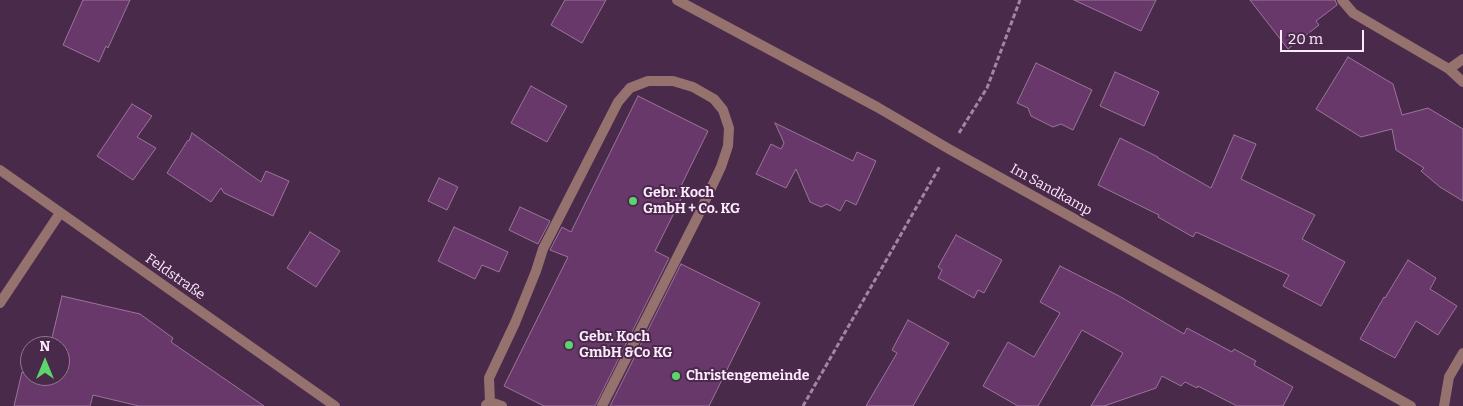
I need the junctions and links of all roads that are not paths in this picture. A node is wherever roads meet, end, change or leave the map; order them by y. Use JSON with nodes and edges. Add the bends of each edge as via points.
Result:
{"nodes":[{"id":1,"x":677,"y":0,"type":"edge"},
{"id":2,"x":1342,"y":0,"type":"edge"},
{"id":3,"x":1463,"y":59,"type":"edge"},
{"id":4,"x":1448,"y":70,"type":"junction"},
{"id":5,"x":1463,"y":82,"type":"edge"},
{"id":6,"x":0,"y":170,"type":"edge"},
{"id":7,"x":60,"y":213,"type":"junction"},
{"id":8,"x":0,"y":304,"type":"edge"},
{"id":9,"x":1463,"y":353,"type":"edge"},
{"id":10,"x":488,"y":404,"type":"edge"},
{"id":11,"x":335,"y":406,"type":"edge"},
{"id":12,"x":502,"y":406,"type":"edge"},
{"id":13,"x":602,"y":406,"type":"edge"},
{"id":14,"x":1411,"y":406,"type":"edge"},
{"id":15,"x":1444,"y":406,"type":"edge"}],
"edges":[{"from":1,"to":14,"type":"street","name":"Im Sandkamp","via":[[877,107]]},
{"from":2,"to":4,"type":"street","via":[[1353,13]]},
{"from":3,"to":4,"type":"street"},
{"from":4,"to":5,"type":"street"},
{"from":6,"to":7,"type":"street","name":"Feldstraße"},
{"from":7,"to":8,"type":"street"},
{"from":7,"to":11,"type":"street","name":"Feldstraße"},
{"from":9,"to":15,"type":"street","via":[[1449,377]]},
{"from":10,"to":12,"type":"street"},
{"from":10,"to":13,"type":"street","via":[[489,378],[515,323],[543,249],[618,102],[630,88],[639,84],[673,81],[694,87],[714,99],[723,110],[729,128],[728,146],[698,216]]}]}
